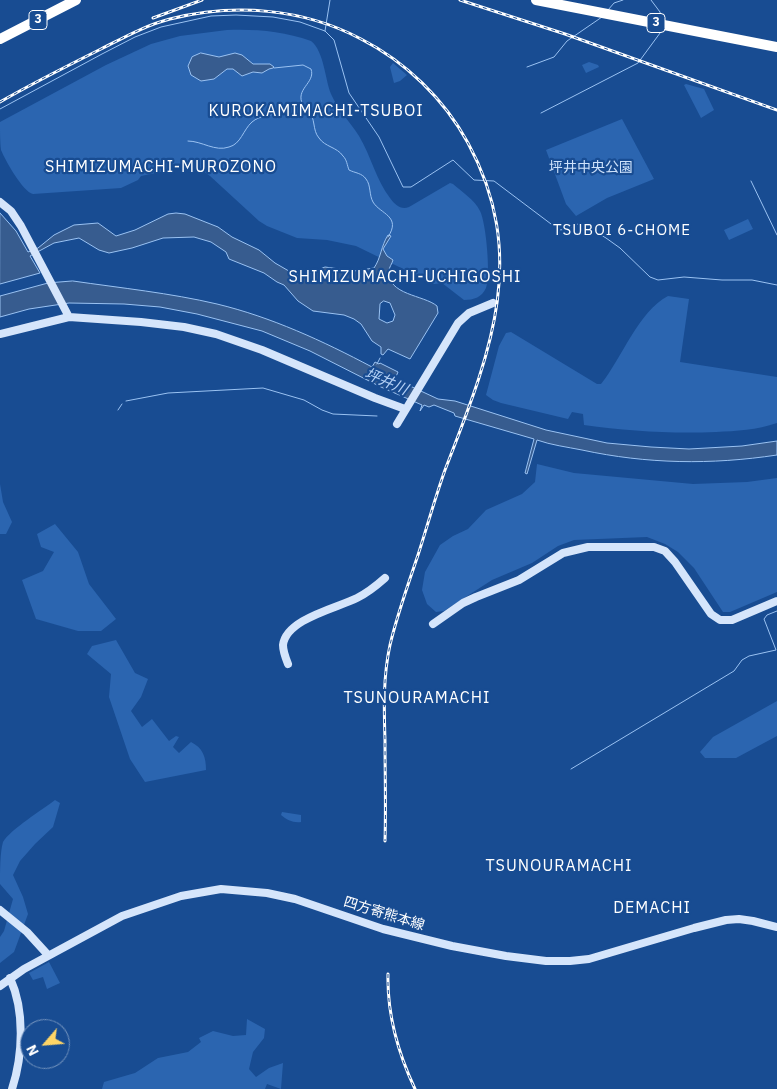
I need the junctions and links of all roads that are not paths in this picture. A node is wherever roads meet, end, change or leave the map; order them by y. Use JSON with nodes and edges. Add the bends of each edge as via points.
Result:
{"nodes":[{"id":1,"x":65,"y":0,"type":"edge"},
{"id":2,"x":76,"y":0,"type":"edge"},
{"id":3,"x":536,"y":0,"type":"edge"},
{"id":4,"x":563,"y":0,"type":"edge"},
{"id":5,"x":0,"y":34,"type":"edge"},
{"id":6,"x":0,"y":39,"type":"edge"},
{"id":7,"x":777,"y":42,"type":"edge"},
{"id":8,"x":777,"y":47,"type":"edge"},
{"id":9,"x":0,"y":202,"type":"edge"},
{"id":10,"x":493,"y":303,"type":"dead end"},
{"id":11,"x":67,"y":313,"type":"junction"},
{"id":12,"x":0,"y":334,"type":"edge"},
{"id":13,"x":406,"y":407,"type":"junction"},
{"id":14,"x":397,"y":424,"type":"dead end"},
{"id":15,"x":385,"y":578,"type":"dead end"},
{"id":16,"x":777,"y":601,"type":"edge"},
{"id":17,"x":433,"y":624,"type":"dead end"},
{"id":18,"x":288,"y":664,"type":"dead end"},
{"id":19,"x":0,"y":910,"type":"edge"},
{"id":20,"x":777,"y":927,"type":"edge"},
{"id":21,"x":48,"y":955,"type":"junction"},
{"id":22,"x":10,"y":978,"type":"junction"},
{"id":23,"x":0,"y":986,"type":"edge"},
{"id":24,"x":12,"y":1089,"type":"edge"}],
"edges":[{"from":1,"to":5,"type":"highway","number":"3"},
{"from":2,"to":6,"type":"highway","number":"3"},
{"from":3,"to":8,"type":"highway","number":"3"},
{"from":4,"to":7,"type":"highway","number":"3"},
{"from":9,"to":11,"type":"street","via":[[21,226]]},
{"from":10,"to":13,"type":"street","via":[[469,313],[458,324]]},
{"from":11,"to":12,"type":"street"},
{"from":11,"to":13,"type":"street","via":[[216,334]]},
{"from":13,"to":14,"type":"street"},
{"from":15,"to":18,"type":"street","via":[[358,598],[298,624],[283,646]]},
{"from":16,"to":17,"type":"street","via":[[732,620],[720,620],[711,614],[665,551],[654,547],[588,547],[563,553],[519,580],[463,603]]},
{"from":19,"to":21,"type":"street"},
{"from":20,"to":21,"type":"street","name":"四方寄熊本線","via":[[739,918],[589,959],[546,961],[452,946],[383,929],[267,893],[221,889],[182,896],[122,916]]},
{"from":21,"to":22,"type":"street","name":"四方寄熊本線"},
{"from":22,"to":23,"type":"street","name":"四方寄熊本線"},
{"from":22,"to":24,"type":"street","via":[[16,991],[20,1017],[17,1073]]}]}
